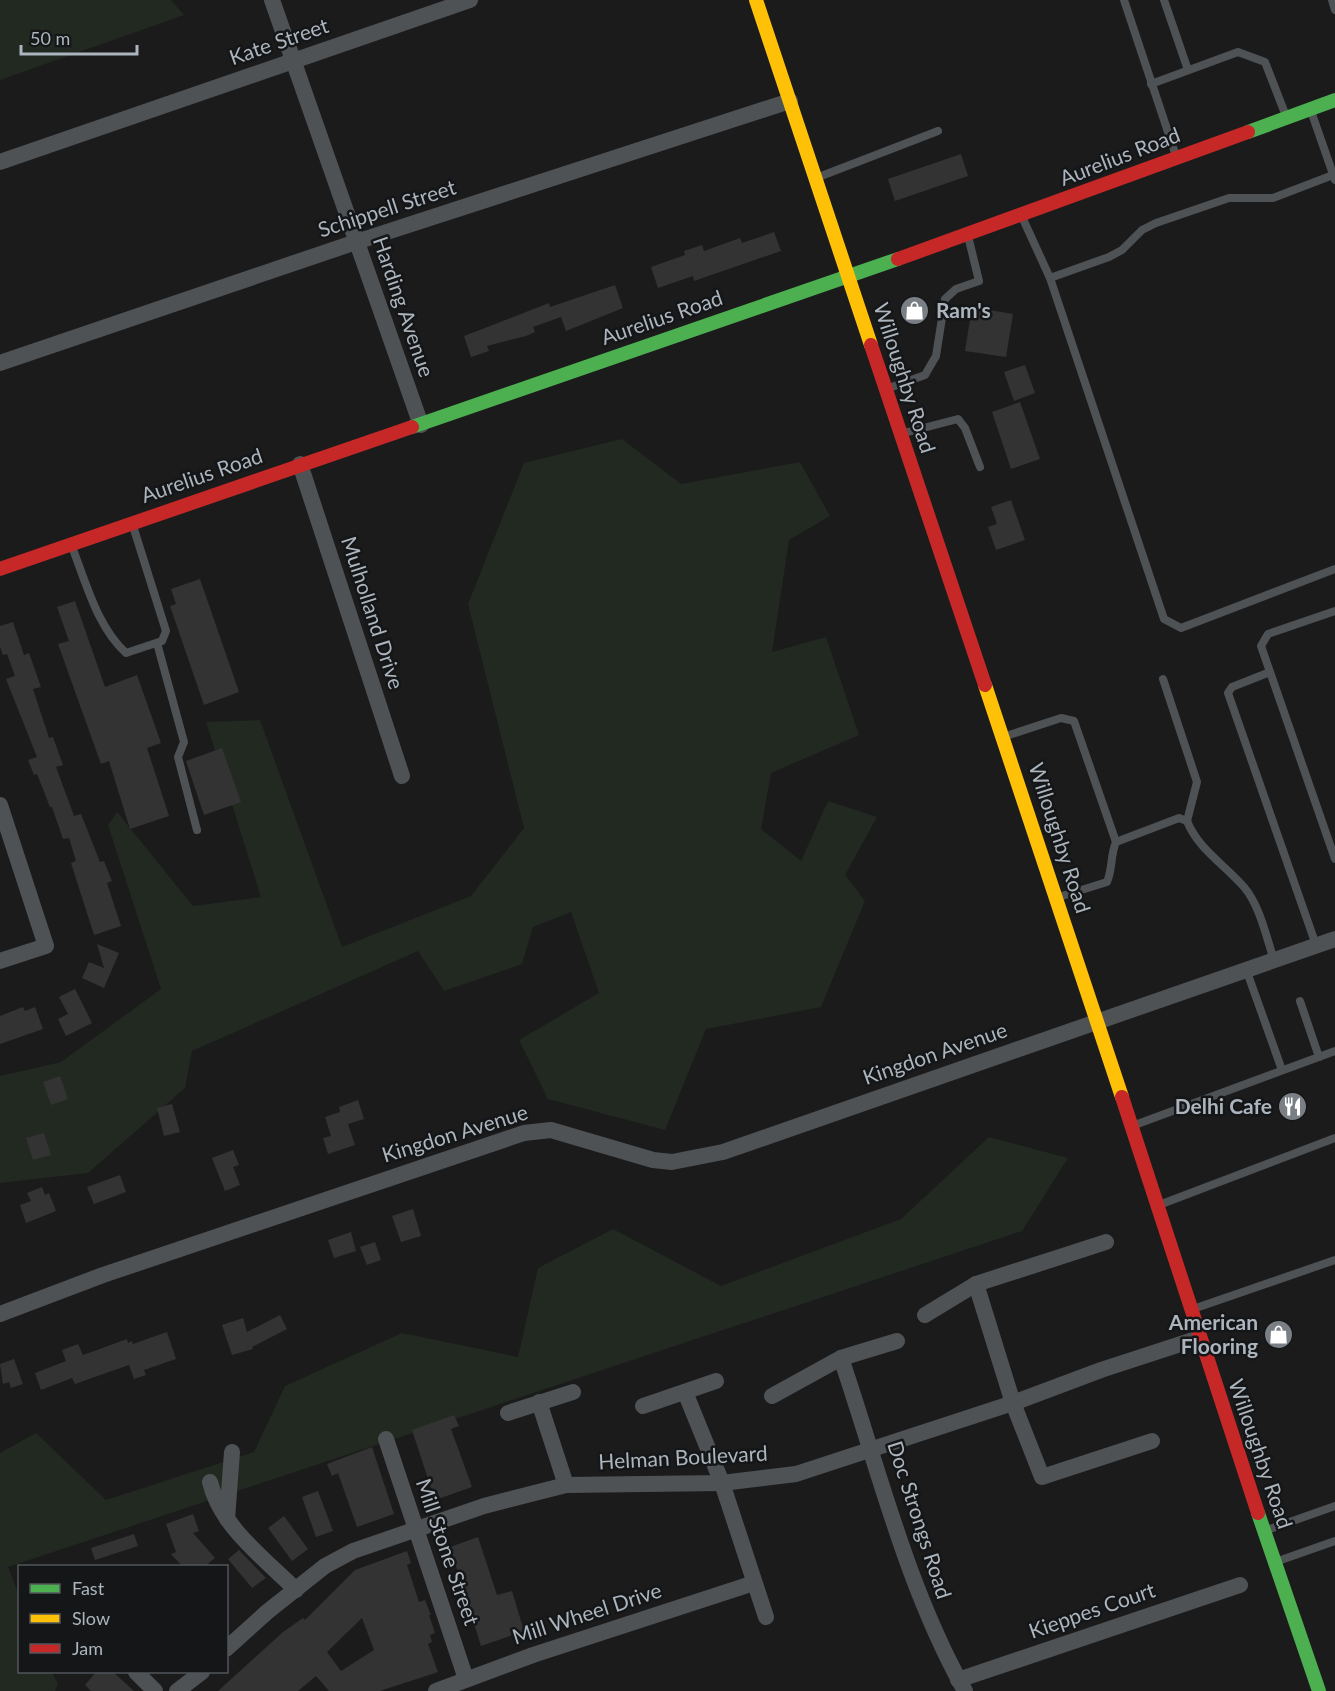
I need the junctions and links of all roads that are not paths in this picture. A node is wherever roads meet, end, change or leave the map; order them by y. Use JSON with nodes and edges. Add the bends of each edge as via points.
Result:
{"nodes":[{"id":1,"x":272,"y":0,"type":"edge"},
{"id":2,"x":470,"y":0,"type":"edge"},
{"id":3,"x":756,"y":0,"type":"edge"},
{"id":4,"x":1124,"y":0,"type":"edge"},
{"id":5,"x":1164,"y":0,"type":"edge"},
{"id":6,"x":1332,"y":0,"type":"edge"},
{"id":7,"x":1335,"y":10,"type":"edge"},
{"id":8,"x":293,"y":61,"type":"junction"},
{"id":9,"x":1188,"y":70,"type":"junction"},
{"id":10,"x":1151,"y":84,"type":"junction"},
{"id":11,"x":1335,"y":100,"type":"edge"},
{"id":12,"x":790,"y":101,"type":"junction"},
{"id":13,"x":1310,"y":108,"type":"junction"},
{"id":14,"x":1286,"y":117,"type":"junction"},
{"id":15,"x":938,"y":131,"type":"dead end"},
{"id":16,"x":1177,"y":158,"type":"junction"},
{"id":17,"x":0,"y":162,"type":"edge"},
{"id":18,"x":816,"y":178,"type":"junction"},
{"id":19,"x":1334,"y":178,"type":"edge"},
{"id":20,"x":1022,"y":216,"type":"junction"},
{"id":21,"x":967,"y":234,"type":"junction"},
{"id":22,"x":356,"y":242,"type":"junction"},
{"id":23,"x":848,"y":274,"type":"junction"},
{"id":24,"x":1050,"y":278,"type":"junction"},
{"id":25,"x":0,"y":363,"type":"edge"},
{"id":26,"x":886,"y":389,"type":"junction"},
{"id":27,"x":421,"y":425,"type":"junction"},
{"id":28,"x":901,"y":434,"type":"junction"},
{"id":29,"x":300,"y":464,"type":"junction"},
{"id":30,"x":980,"y":467,"type":"dead end"},
{"id":31,"x":132,"y":523,"type":"junction"},
{"id":32,"x":71,"y":544,"type":"junction"},
{"id":33,"x":0,"y":569,"type":"edge"},
{"id":34,"x":1335,"y":570,"type":"edge"},
{"id":35,"x":1335,"y":611,"type":"edge"},
{"id":36,"x":158,"y":643,"type":"junction"},
{"id":37,"x":1270,"y":672,"type":"junction"},
{"id":38,"x":1163,"y":679,"type":"dead end"},
{"id":39,"x":1003,"y":738,"type":"junction"},
{"id":40,"x":402,"y":776,"type":"dead end"},
{"id":41,"x":0,"y":806,"type":"edge"},
{"id":42,"x":1187,"y":820,"type":"junction"},
{"id":43,"x":197,"y":830,"type":"dead end"},
{"id":44,"x":1116,"y":842,"type":"junction"},
{"id":45,"x":1335,"y":859,"type":"edge"},
{"id":46,"x":1056,"y":898,"type":"junction"},
{"id":47,"x":1335,"y":939,"type":"edge"},
{"id":48,"x":1316,"y":945,"type":"junction"},
{"id":49,"x":1274,"y":960,"type":"junction"},
{"id":50,"x":0,"y":962,"type":"edge"},
{"id":51,"x":1246,"y":969,"type":"junction"},
{"id":52,"x":1300,"y":1001,"type":"dead end"},
{"id":53,"x":1097,"y":1021,"type":"junction"},
{"id":54,"x":1335,"y":1051,"type":"edge"},
{"id":55,"x":1319,"y":1057,"type":"junction"},
{"id":56,"x":1282,"y":1070,"type":"junction"},
{"id":57,"x":1131,"y":1126,"type":"junction"},
{"id":58,"x":1335,"y":1138,"type":"edge"},
{"id":59,"x":1156,"y":1205,"type":"junction"},
{"id":60,"x":1106,"y":1242,"type":"dead end"},
{"id":61,"x":1335,"y":1260,"type":"edge"},
{"id":62,"x":976,"y":1284,"type":"junction"},
{"id":63,"x":1190,"y":1310,"type":"junction"},
{"id":64,"x":0,"y":1314,"type":"edge"},
{"id":65,"x":924,"y":1315,"type":"dead end"},
{"id":66,"x":1199,"y":1338,"type":"junction"},
{"id":67,"x":897,"y":1341,"type":"dead end"},
{"id":68,"x":841,"y":1358,"type":"junction"},
{"id":69,"x":716,"y":1381,"type":"dead end"},
{"id":70,"x":573,"y":1392,"type":"dead end"},
{"id":71,"x":685,"y":1392,"type":"junction"},
{"id":72,"x":772,"y":1396,"type":"dead end"},
{"id":73,"x":538,"y":1402,"type":"junction"},
{"id":74,"x":1013,"y":1403,"type":"junction"},
{"id":75,"x":643,"y":1406,"type":"dead end"},
{"id":76,"x":508,"y":1413,"type":"dead end"},
{"id":77,"x":386,"y":1439,"type":"dead end"},
{"id":78,"x":1152,"y":1441,"type":"dead end"},
{"id":79,"x":872,"y":1448,"type":"junction"},
{"id":80,"x":232,"y":1452,"type":"dead end"},
{"id":81,"x":210,"y":1482,"type":"dead end"},
{"id":82,"x":722,"y":1483,"type":"junction"},
{"id":83,"x":566,"y":1485,"type":"junction"},
{"id":84,"x":1335,"y":1506,"type":"edge"},
{"id":85,"x":227,"y":1519,"type":"junction"},
{"id":86,"x":416,"y":1529,"type":"junction"},
{"id":87,"x":1264,"y":1531,"type":"junction"},
{"id":88,"x":1335,"y":1541,"type":"edge"},
{"id":89,"x":1275,"y":1562,"type":"junction"},
{"id":90,"x":754,"y":1583,"type":"junction"},
{"id":91,"x":1240,"y":1585,"type":"dead end"},
{"id":92,"x":296,"y":1590,"type":"junction"},
{"id":93,"x":766,"y":1617,"type":"dead end"},
{"id":94,"x":228,"y":1647,"type":"edge"},
{"id":95,"x":138,"y":1673,"type":"edge"},
{"id":96,"x":200,"y":1673,"type":"edge"},
{"id":97,"x":466,"y":1679,"type":"junction"},
{"id":98,"x":962,"y":1685,"type":"edge"},
{"id":99,"x":1322,"y":1690,"type":"edge"},
{"id":100,"x":155,"y":1691,"type":"edge"},
{"id":101,"x":177,"y":1691,"type":"edge"},
{"id":102,"x":436,"y":1691,"type":"edge"}],
"edges":[{"from":1,"to":8,"type":"street","name":"Harding Avenue"},
{"from":2,"to":8,"type":"street","name":"Kate Street"},
{"from":3,"to":12,"type":"street","name":"Willoughby Road"},
{"from":4,"to":10,"type":"lane"},
{"from":5,"to":9,"type":"lane"},
{"from":6,"to":7,"type":"lane"},
{"from":8,"to":17,"type":"street","name":"Kate Street"},
{"from":8,"to":22,"type":"street","name":"Harding Avenue"},
{"from":9,"to":10,"type":"lane"},
{"from":9,"to":14,"type":"lane","via":[[1238,52],[1265,62]]},
{"from":10,"to":16,"type":"lane"},
{"from":11,"to":13,"type":"street","name":"Aurelius Road"},
{"from":12,"to":18,"type":"street","name":"Willoughby Road"},
{"from":12,"to":22,"type":"street","name":"Schippell Street"},
{"from":13,"to":14,"type":"street","name":"Aurelius Road"},
{"from":13,"to":19,"type":"lane"},
{"from":14,"to":16,"type":"street","name":"Aurelius Road"},
{"from":15,"to":18,"type":"lane"},
{"from":16,"to":20,"type":"street","name":"Aurelius Road"},
{"from":18,"to":23,"type":"street","name":"Willoughby Road"},
{"from":19,"to":24,"type":"lane","via":[[1274,198],[1229,198],[1156,223],[1109,257]]},
{"from":20,"to":21,"type":"street","name":"Aurelius Road"},
{"from":20,"to":24,"type":"lane"},
{"from":21,"to":23,"type":"street","name":"Aurelius Road"},
{"from":21,"to":26,"type":"lane","via":[[979,281],[956,289],[945,299],[936,356],[925,375]]},
{"from":22,"to":25,"type":"street","name":"Schippell Street"},
{"from":22,"to":27,"type":"street","name":"Harding Avenue"},
{"from":23,"to":26,"type":"street","name":"Willoughby Road"},
{"from":23,"to":27,"type":"street","name":"Aurelius Road"},
{"from":24,"to":34,"type":"lane","via":[[1164,619],[1181,628]]},
{"from":26,"to":28,"type":"street","name":"Willoughby Road"},
{"from":27,"to":29,"type":"street","name":"Aurelius Road"},
{"from":28,"to":30,"type":"lane","via":[[958,419]]},
{"from":28,"to":39,"type":"street","name":"Willoughby Road"},
{"from":29,"to":31,"type":"street","name":"Aurelius Road"},
{"from":29,"to":40,"type":"street","name":"Mulholland Drive"},
{"from":31,"to":32,"type":"street","name":"Aurelius Road"},
{"from":31,"to":36,"type":"lane","via":[[166,631]]},
{"from":32,"to":33,"type":"street","name":"Aurelius Road"},
{"from":32,"to":36,"type":"lane","via":[[96,608],[118,646],[126,653]]},
{"from":35,"to":37,"type":"lane","via":[[1268,634],[1261,646]]},
{"from":36,"to":43,"type":"lane","via":[[184,742],[178,757]]},
{"from":37,"to":45,"type":"lane"},
{"from":37,"to":48,"type":"lane","via":[[1232,687],[1228,693]]},
{"from":38,"to":42,"type":"lane","via":[[1197,782]]},
{"from":39,"to":44,"type":"lane","via":[[1061,718],[1074,721]]},
{"from":39,"to":46,"type":"street","name":"Willoughby Road"},
{"from":41,"to":50,"type":"street","via":[[46,946]]},
{"from":42,"to":44,"type":"lane","via":[[1179,818]]},
{"from":42,"to":49,"type":"lane","via":[[1192,834],[1245,889]]},
{"from":44,"to":46,"type":"lane","via":[[1107,882]]},
{"from":46,"to":53,"type":"street","name":"Willoughby Road"},
{"from":47,"to":48,"type":"street","name":"Kingdon Avenue"},
{"from":48,"to":49,"type":"street","name":"Kingdon Avenue"},
{"from":49,"to":51,"type":"street","name":"Kingdon Avenue"},
{"from":51,"to":53,"type":"street","name":"Kingdon Avenue"},
{"from":51,"to":56,"type":"lane"},
{"from":52,"to":55,"type":"lane"},
{"from":53,"to":57,"type":"street","name":"Willoughby Road"},
{"from":53,"to":64,"type":"street","name":"Kingdon Avenue","via":[[723,1152],[672,1162],[551,1130],[524,1132]]},
{"from":54,"to":55,"type":"lane"},
{"from":55,"to":56,"type":"lane"},
{"from":56,"to":57,"type":"lane"},
{"from":57,"to":59,"type":"street","name":"Willoughby Road"},
{"from":58,"to":59,"type":"lane"},
{"from":59,"to":63,"type":"street","name":"Willoughby Road"},
{"from":60,"to":62,"type":"street"},
{"from":61,"to":63,"type":"lane"},
{"from":62,"to":65,"type":"street"},
{"from":62,"to":74,"type":"street"},
{"from":63,"to":66,"type":"street","name":"Willoughby Road"},
{"from":66,"to":74,"type":"street","name":"Helman Boulevard"},
{"from":66,"to":87,"type":"street","name":"Willoughby Road"},
{"from":67,"to":68,"type":"street"},
{"from":68,"to":72,"type":"street"},
{"from":68,"to":79,"type":"street","name":"Doc Strongs Road"},
{"from":69,"to":71,"type":"street"},
{"from":70,"to":73,"type":"street"},
{"from":71,"to":75,"type":"street"},
{"from":71,"to":82,"type":"street"},
{"from":73,"to":76,"type":"street"},
{"from":73,"to":83,"type":"street"},
{"from":74,"to":78,"type":"street","via":[[1042,1478]]},
{"from":74,"to":79,"type":"street","name":"Helman Boulevard"},
{"from":77,"to":86,"type":"street","name":"Mill Stone Street"},
{"from":79,"to":82,"type":"street","name":"Helman Boulevard","via":[[796,1474]]},
{"from":79,"to":98,"type":"street","name":"Doc Strongs Road","via":[[927,1617]]},
{"from":80,"to":85,"type":"street"},
{"from":81,"to":85,"type":"street","via":[[214,1501]]},
{"from":82,"to":83,"type":"street","name":"Helman Boulevard"},
{"from":82,"to":90,"type":"street"},
{"from":83,"to":86,"type":"street","name":"Helman Boulevard"},
{"from":84,"to":87,"type":"lane"},
{"from":85,"to":92,"type":"street"},
{"from":86,"to":92,"type":"street","name":"Helman Boulevard","via":[[353,1551],[325,1566]]},
{"from":86,"to":97,"type":"street","name":"Mill Stone Street"},
{"from":87,"to":89,"type":"street","name":"Willoughby Road"},
{"from":88,"to":89,"type":"lane"},
{"from":89,"to":99,"type":"street","name":"Willoughby Road"},
{"from":90,"to":93,"type":"street"},
{"from":90,"to":97,"type":"street","name":"Mill Wheel Drive"},
{"from":91,"to":98,"type":"street","name":"Kieppes Court"},
{"from":92,"to":94,"type":"street","name":"Helman Boulevard"},
{"from":95,"to":100,"type":"street"},
{"from":96,"to":101,"type":"street"},
{"from":97,"to":102,"type":"street","name":"Mill Wheel Drive"}]}
